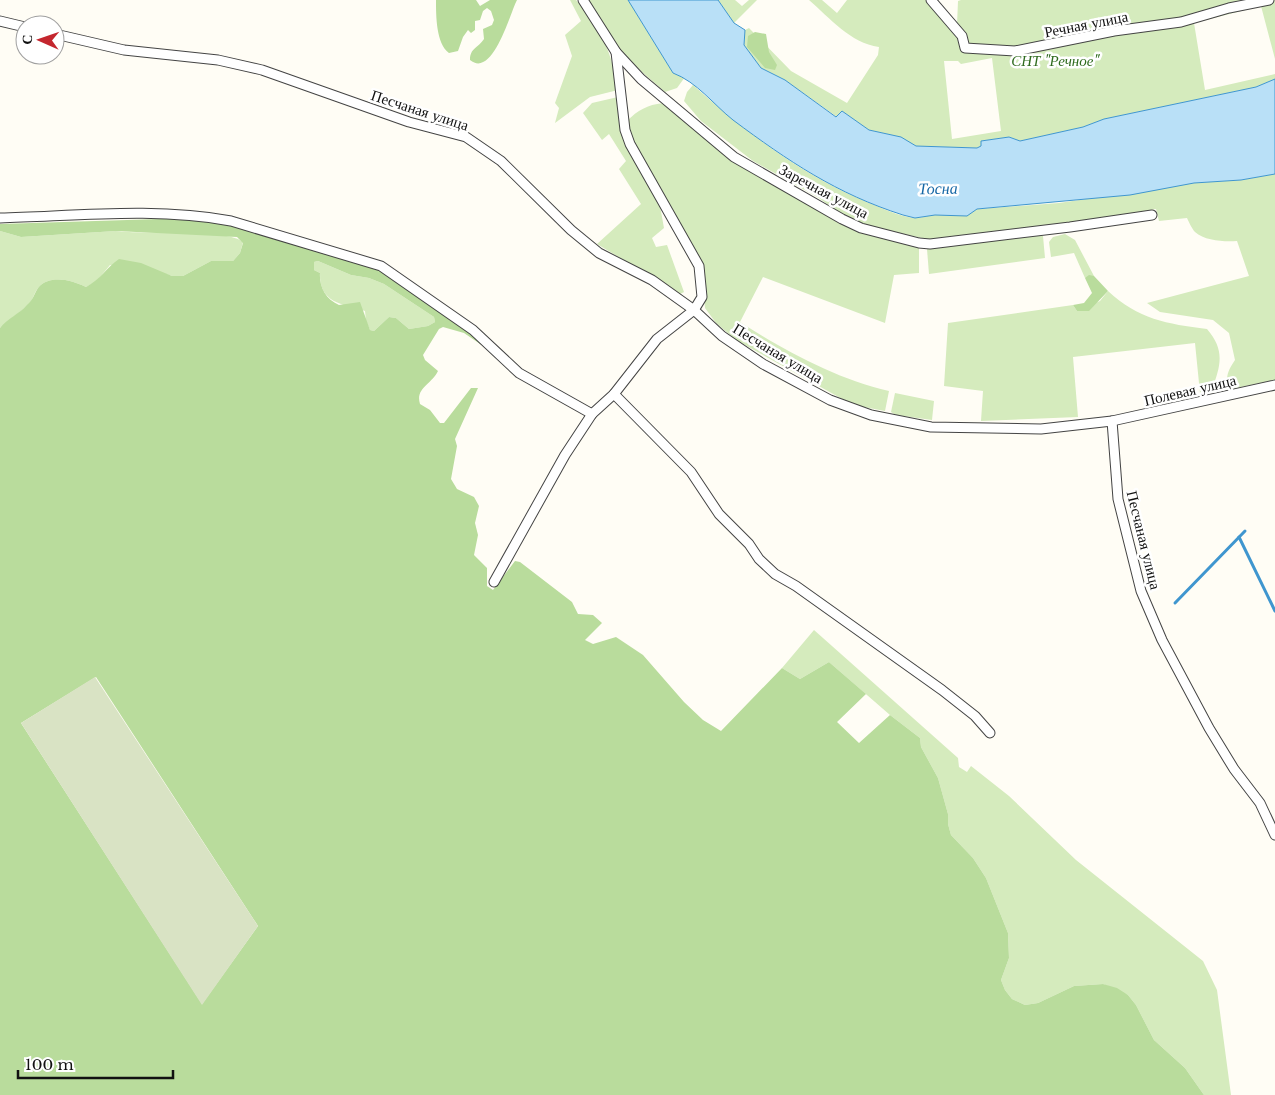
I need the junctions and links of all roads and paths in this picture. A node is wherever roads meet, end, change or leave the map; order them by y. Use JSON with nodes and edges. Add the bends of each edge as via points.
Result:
{"nodes":[{"id":1,"x":583,"y":0,"type":"edge"},
{"id":2,"x":931,"y":0,"type":"edge"},
{"id":3,"x":1269,"y":0,"type":"edge"},
{"id":4,"x":0,"y":21,"type":"edge"},
{"id":5,"x":15,"y":25,"type":"edge"},
{"id":6,"x":65,"y":36,"type":"edge"},
{"id":7,"x":616,"y":52,"type":"junction"},
{"id":8,"x":1152,"y":215,"type":"dead end"},
{"id":9,"x":0,"y":218,"type":"edge"},
{"id":10,"x":694,"y":310,"type":"junction"},
{"id":11,"x":1275,"y":385,"type":"edge"},
{"id":12,"x":614,"y":394,"type":"junction"},
{"id":13,"x":592,"y":414,"type":"junction"},
{"id":14,"x":1112,"y":421,"type":"junction"},
{"id":15,"x":494,"y":582,"type":"dead end"},
{"id":16,"x":990,"y":733,"type":"dead end"},
{"id":17,"x":1275,"y":835,"type":"edge"}],
"edges":[{"from":1,"to":7,"type":"street","name":"Заречная улица"},
{"from":2,"to":3,"type":"street","name":"Речная улица","via":[[962,36],[965,48],[1015,51],[1114,31],[1181,22]]},
{"from":4,"to":5,"type":"street"},
{"from":6,"to":10,"type":"street","name":"Песчаная улица","via":[[124,50],[218,60],[262,70],[409,122],[466,137],[501,161],[571,230],[600,253],[652,280]]},
{"from":7,"to":8,"type":"street","name":"Заречная улица","via":[[641,79],[734,157],[861,228],[930,244]]},
{"from":7,"to":10,"type":"street","via":[[624,122],[630,144],[699,266],[702,297]]},
{"from":9,"to":13,"type":"street","via":[[208,217],[381,266],[466,325],[519,373]]},
{"from":10,"to":12,"type":"street","via":[[657,339]]},
{"from":10,"to":14,"type":"street","name":"Песчаная улица","via":[[722,336],[763,364],[830,400],[871,415],[931,427],[998,430]]},
{"from":11,"to":14,"type":"street","name":"Полевая улица"},
{"from":12,"to":13,"type":"street"},
{"from":12,"to":16,"type":"street","via":[[691,472],[719,514],[775,574],[942,690],[975,716]]},
{"from":13,"to":15,"type":"street","via":[[565,455]]},
{"from":14,"to":17,"type":"street","name":"Песчаная улица","via":[[1118,499],[1141,591],[1162,640],[1209,728],[1260,803]]}]}
